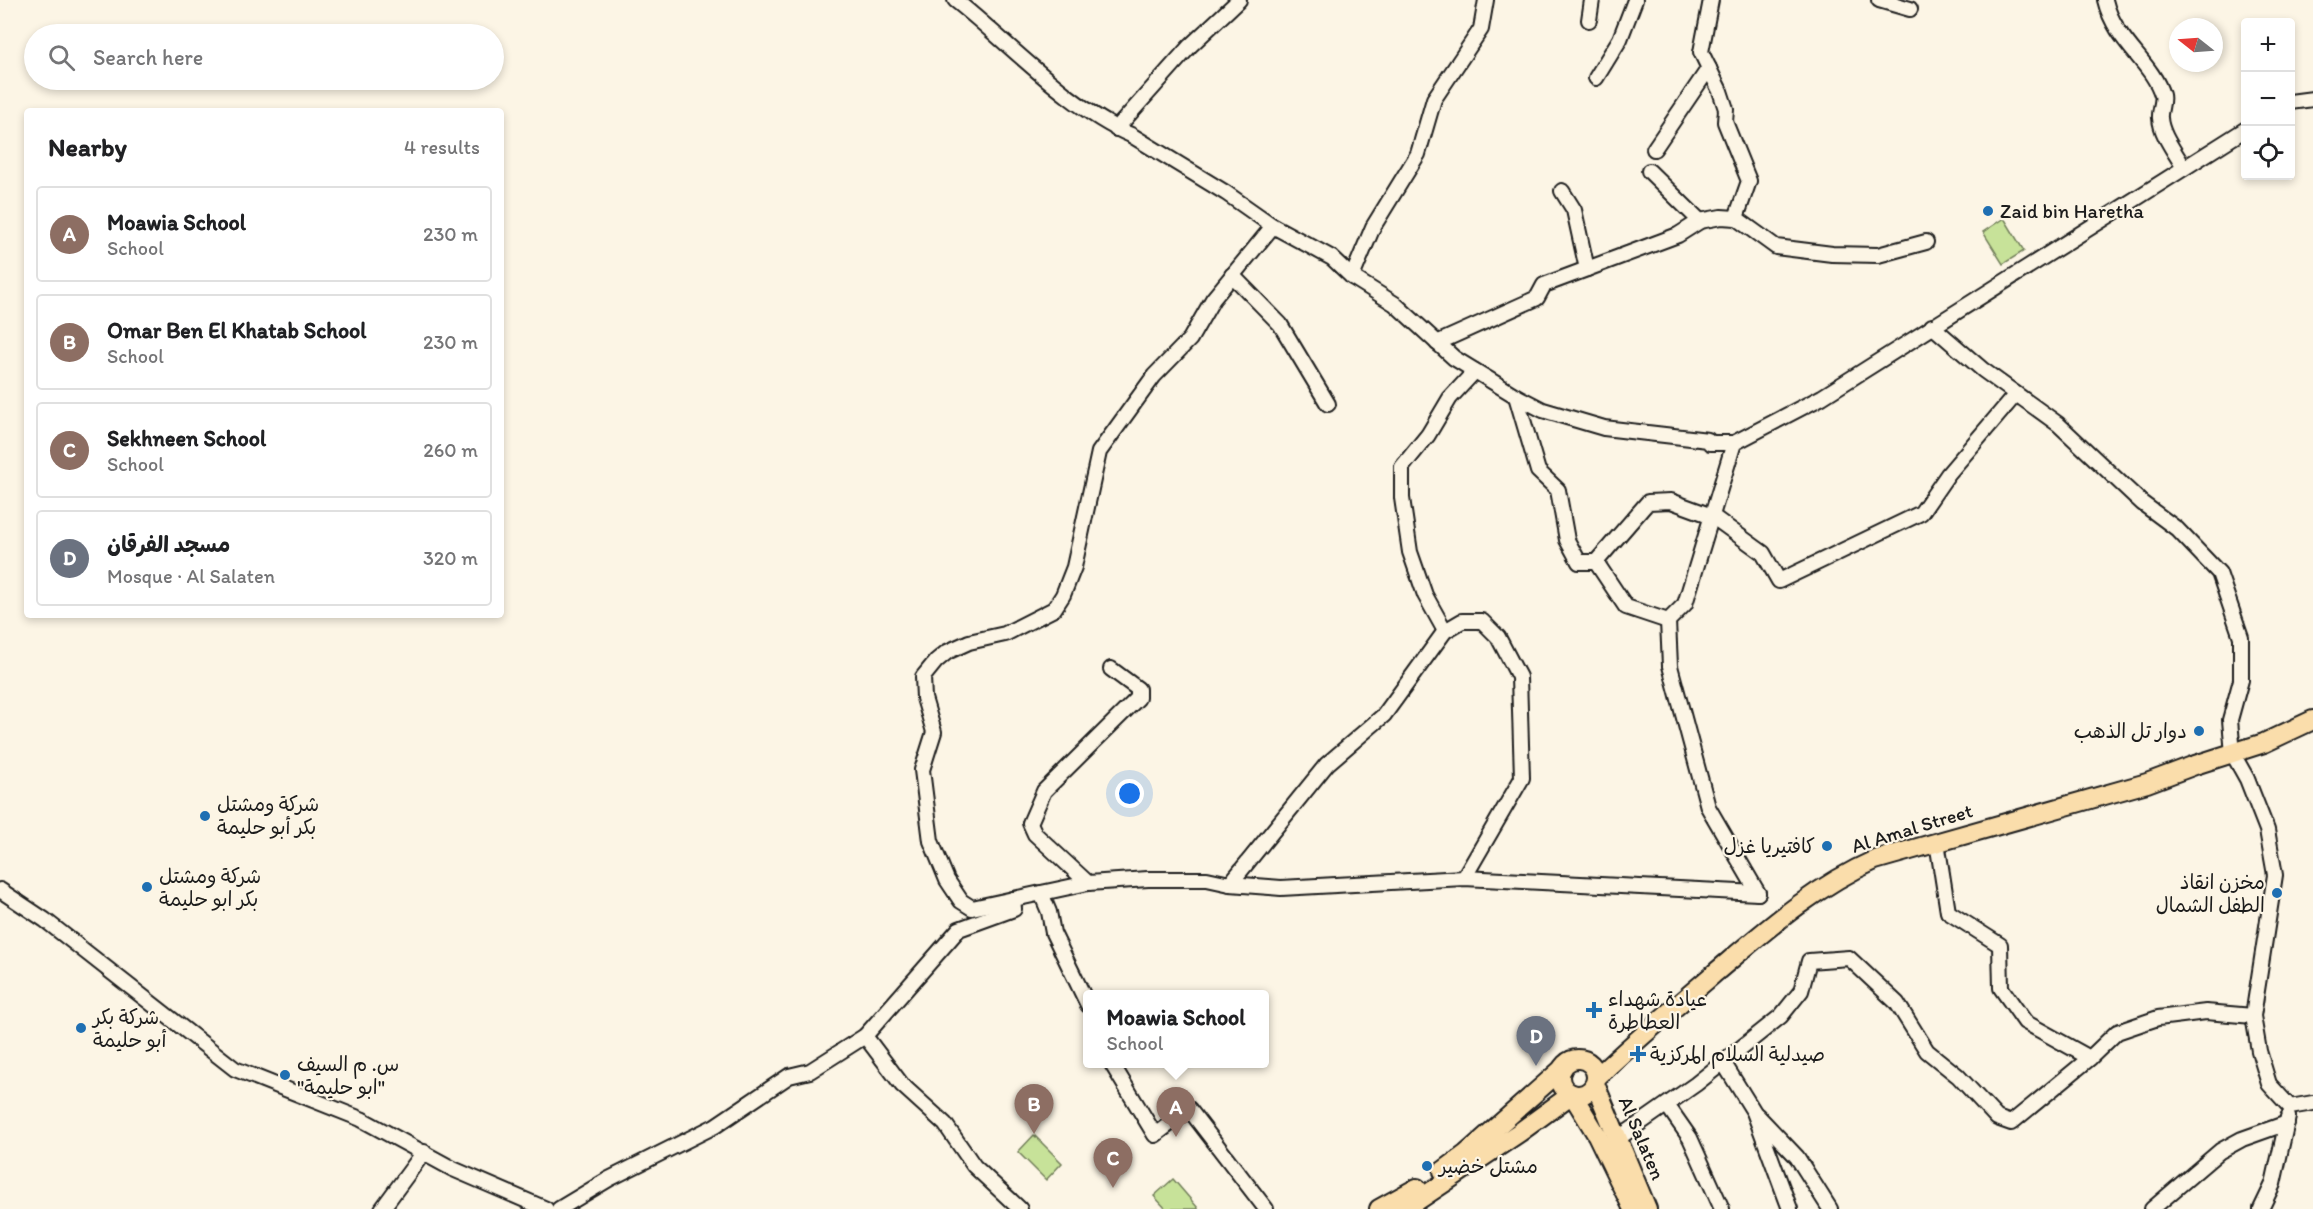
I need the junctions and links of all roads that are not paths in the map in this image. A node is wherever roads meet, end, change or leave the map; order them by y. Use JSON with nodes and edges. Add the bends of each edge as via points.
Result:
{"nodes":[{"id":1,"x":955,"y":0,"type":"edge"},
{"id":2,"x":1239,"y":0,"type":"edge"},
{"id":3,"x":1486,"y":0,"type":"edge"},
{"id":4,"x":1592,"y":0,"type":"edge"},
{"id":5,"x":1635,"y":0,"type":"edge"},
{"id":6,"x":1711,"y":0,"type":"edge"},
{"id":7,"x":1879,"y":0,"type":"edge"},
{"id":8,"x":2105,"y":0,"type":"edge"},
{"id":9,"x":1910,"y":9,"type":"dead end"},
{"id":10,"x":1589,"y":20,"type":"dead end"},
{"id":11,"x":1709,"y":68,"type":"junction"},
{"id":12,"x":1596,"y":78,"type":"dead end"},
{"id":13,"x":2313,"y":99,"type":"edge"},
{"id":14,"x":2295,"y":101,"type":"edge"},
{"id":15,"x":1116,"y":129,"type":"junction"},
{"id":16,"x":2241,"y":132,"type":"edge"},
{"id":17,"x":1654,"y":149,"type":"dead end"},
{"id":18,"x":2184,"y":168,"type":"junction"},
{"id":19,"x":1649,"y":171,"type":"dead end"},
{"id":20,"x":1562,"y":191,"type":"dead end"},
{"id":21,"x":1736,"y":218,"type":"junction"},
{"id":22,"x":1700,"y":221,"type":"junction"},
{"id":23,"x":1273,"y":226,"type":"junction"},
{"id":24,"x":1926,"y":242,"type":"dead end"},
{"id":25,"x":1587,"y":269,"type":"junction"},
{"id":26,"x":1232,"y":275,"type":"junction"},
{"id":27,"x":1352,"y":277,"type":"junction"},
{"id":28,"x":1932,"y":326,"type":"junction"},
{"id":29,"x":1437,"y":343,"type":"junction"},
{"id":30,"x":1475,"y":371,"type":"junction"},
{"id":31,"x":2016,"y":394,"type":"junction"},
{"id":32,"x":1516,"y":396,"type":"junction"},
{"id":33,"x":1328,"y":404,"type":"dead end"},
{"id":34,"x":1734,"y":443,"type":"junction"},
{"id":35,"x":1712,"y":516,"type":"junction"},
{"id":36,"x":1596,"y":562,"type":"junction"},
{"id":37,"x":1668,"y":621,"type":"junction"},
{"id":38,"x":1444,"y":632,"type":"junction"},
{"id":39,"x":1111,"y":669,"type":"dead end"},
{"id":40,"x":2313,"y":720,"type":"edge"},
{"id":41,"x":2233,"y":754,"type":"junction"},
{"id":42,"x":1937,"y":842,"type":"junction"},
{"id":43,"x":1464,"y":878,"type":"junction"},
{"id":44,"x":1088,"y":883,"type":"junction"},
{"id":45,"x":1230,"y":884,"type":"junction"},
{"id":46,"x":0,"y":890,"type":"edge"},
{"id":47,"x":1041,"y":893,"type":"junction"},
{"id":48,"x":1013,"y":899,"type":"junction"},
{"id":49,"x":1083,"y":995,"type":"edge"},
{"id":50,"x":2253,"y":1016,"type":"junction"},
{"id":51,"x":865,"y":1036,"type":"junction"},
{"id":52,"x":2090,"y":1058,"type":"junction"},
{"id":53,"x":1723,"y":1062,"type":"junction"},
{"id":54,"x":1114,"y":1068,"type":"edge"},
{"id":55,"x":1562,"y":1070,"type":"junction"},
{"id":56,"x":1596,"y":1081,"type":"junction"},
{"id":57,"x":1572,"y":1094,"type":"junction"},
{"id":58,"x":2313,"y":1103,"type":"edge"},
{"id":59,"x":1667,"y":1105,"type":"junction"},
{"id":60,"x":2290,"y":1107,"type":"junction"},
{"id":61,"x":1754,"y":1112,"type":"junction"},
{"id":62,"x":2287,"y":1123,"type":"junction"},
{"id":63,"x":1616,"y":1140,"type":"junction"},
{"id":64,"x":424,"y":1152,"type":"junction"},
{"id":65,"x":382,"y":1209,"type":"edge"},
{"id":66,"x":546,"y":1209,"type":"edge"},
{"id":67,"x":559,"y":1209,"type":"edge"},
{"id":68,"x":1020,"y":1209,"type":"edge"},
{"id":69,"x":1266,"y":1209,"type":"edge"},
{"id":70,"x":1379,"y":1209,"type":"edge"},
{"id":71,"x":1405,"y":1209,"type":"edge"},
{"id":72,"x":1633,"y":1209,"type":"edge"},
{"id":73,"x":1647,"y":1209,"type":"edge"},
{"id":74,"x":1722,"y":1209,"type":"edge"},
{"id":75,"x":1790,"y":1209,"type":"edge"},
{"id":76,"x":1830,"y":1209,"type":"edge"},
{"id":77,"x":2152,"y":1209,"type":"edge"},
{"id":78,"x":2261,"y":1209,"type":"edge"}],
"edges":[{"from":1,"to":15,"type":"street","via":[[1060,89]]},
{"from":2,"to":15,"type":"street","via":[[1190,46]]},
{"from":3,"to":27,"type":"street","via":[[1481,29],[1434,99],[1418,154],[1373,227]]},
{"from":4,"to":10,"type":"street"},
{"from":5,"to":12,"type":"street","via":[[1620,39]]},
{"from":6,"to":11,"type":"street","via":[[1701,52]]},
{"from":7,"to":9,"type":"street"},
{"from":8,"to":18,"type":"street","via":[[2121,38],[2162,96],[2160,119]]},
{"from":11,"to":17,"type":"street"},
{"from":11,"to":21,"type":"street","via":[[1749,181]]},
{"from":13,"to":14,"type":"street"},
{"from":15,"to":23,"type":"street","via":[[1226,193]]},
{"from":16,"to":18,"type":"street"},
{"from":18,"to":28,"type":"street"},
{"from":19,"to":22,"type":"street"},
{"from":20,"to":25,"type":"street","via":[[1574,210]]},
{"from":21,"to":22,"type":"street"},
{"from":21,"to":24,"type":"street","via":[[1776,247],[1878,255]]},
{"from":22,"to":25,"type":"street","via":[[1678,235]]},
{"from":23,"to":26,"type":"street"},
{"from":23,"to":27,"type":"street","via":[[1332,258]]},
{"from":25,"to":29,"type":"street","via":[[1544,285],[1537,298]]},
{"from":26,"to":33,"type":"street","via":[[1280,324]]},
{"from":26,"to":48,"type":"street","via":[[1190,339],[1154,376],[1099,452],[1074,567],[1054,609],[1005,634],[969,642],[947,652],[923,677],[924,698],[934,732],[922,770],[931,841],[938,862],[961,901],[972,908]]},
{"from":27,"to":29,"type":"street","via":[[1395,304]]},
{"from":28,"to":31,"type":"street"},
{"from":28,"to":34,"type":"street","via":[[1822,397]]},
{"from":29,"to":30,"type":"street"},
{"from":30,"to":32,"type":"street"},
{"from":30,"to":38,"type":"street","via":[[1450,398],[1428,435],[1402,467],[1410,552],[1425,595]]},
{"from":31,"to":35,"type":"street","via":[[1948,474],[1921,513],[1779,581],[1763,553]]},
{"from":31,"to":41,"type":"street","via":[[2058,424],[2142,503],[2177,529],[2219,573],[2241,637],[2241,680],[2230,720]]},
{"from":32,"to":34,"type":"street","via":[[1543,410],[1604,428]]},
{"from":32,"to":36,"type":"street","via":[[1538,471],[1558,490],[1567,540],[1579,562]]},
{"from":34,"to":35,"type":"street"},
{"from":35,"to":36,"type":"street","via":[[1671,501],[1648,502]]},
{"from":35,"to":37,"type":"street","via":[[1685,604]]},
{"from":36,"to":37,"type":"street","via":[[1626,607]]},
{"from":37,"to":43,"type":"street","via":[[1670,666],[1708,807],[1758,893]]},
{"from":38,"to":43,"type":"street","via":[[1462,621],[1482,621],[1498,637],[1519,677],[1522,778]]},
{"from":38,"to":45,"type":"street","via":[[1384,715],[1327,764]]},
{"from":39,"to":44,"type":"street","via":[[1138,689],[1138,698],[1044,791],[1030,823],[1035,834]]},
{"from":40,"to":41,"type":"main road","name":"Al Amal Street"},
{"from":41,"to":42,"type":"main road","name":"Al Amal Street","via":[[2147,783]]},
{"from":41,"to":50,"type":"street","via":[[2267,830],[2275,875]]},
{"from":42,"to":52,"type":"street","via":[[1948,912],[2000,945],[2001,988],[2025,1022]]},
{"from":42,"to":56,"type":"main road","name":"Al Amal Street","via":[[1875,860],[1809,896],[1637,1038]]},
{"from":43,"to":45,"type":"street","via":[[1281,888]]},
{"from":44,"to":45,"type":"street","via":[[1207,879]]},
{"from":44,"to":47,"type":"street"},
{"from":46,"to":64,"type":"street","via":[[45,920],[236,1069],[361,1119]]},
{"from":47,"to":48,"type":"street"},
{"from":47,"to":49,"type":"street","via":[[1053,933]]},
{"from":48,"to":51,"type":"street","via":[[1014,909],[959,929]]},
{"from":50,"to":52,"type":"street","via":[[2206,1012],[2158,1018],[2117,1032]]},
{"from":50,"to":60,"type":"street","via":[[2269,1084]]},
{"from":51,"to":67,"type":"street","via":[[810,1071],[789,1076],[715,1126]]},
{"from":51,"to":68,"type":"street","via":[[902,1085],[945,1124],[974,1166]]},
{"from":52,"to":53,"type":"street","via":[[2011,1123],[1997,1118],[1958,1076],[1927,1051],[1897,1003],[1849,958],[1809,961],[1801,991],[1781,1016]]},
{"from":53,"to":59,"type":"street"},
{"from":53,"to":61,"type":"street"},
{"from":54,"to":69,"type":"street","via":[[1155,1135],[1188,1109]]},
{"from":55,"to":56,"type":"main road","via":[[1570,1061],[1583,1059],[1593,1066]]},
{"from":55,"to":57,"type":"main road","via":[[1561,1081]]},
{"from":55,"to":70,"type":"main road","via":[[1466,1154]]},
{"from":56,"to":57,"type":"main road","via":[[1582,1095]]},
{"from":56,"to":63,"type":"main road","name":"Al Salaten"},
{"from":57,"to":71,"type":"main road"},
{"from":57,"to":72,"type":"main road","name":"Al Salaten"},
{"from":58,"to":60,"type":"street"},
{"from":59,"to":63,"type":"street"},
{"from":59,"to":74,"type":"street","via":[[1690,1138]]},
{"from":60,"to":62,"type":"street"},
{"from":61,"to":75,"type":"street"},
{"from":61,"to":76,"type":"street","via":[[1797,1157]]},
{"from":62,"to":77,"type":"street","via":[[2220,1151]]},
{"from":62,"to":78,"type":"street","via":[[2273,1184]]},
{"from":63,"to":73,"type":"main road","name":"Al Salaten"},
{"from":64,"to":65,"type":"street"},
{"from":64,"to":66,"type":"street","via":[[453,1169]]}]}
